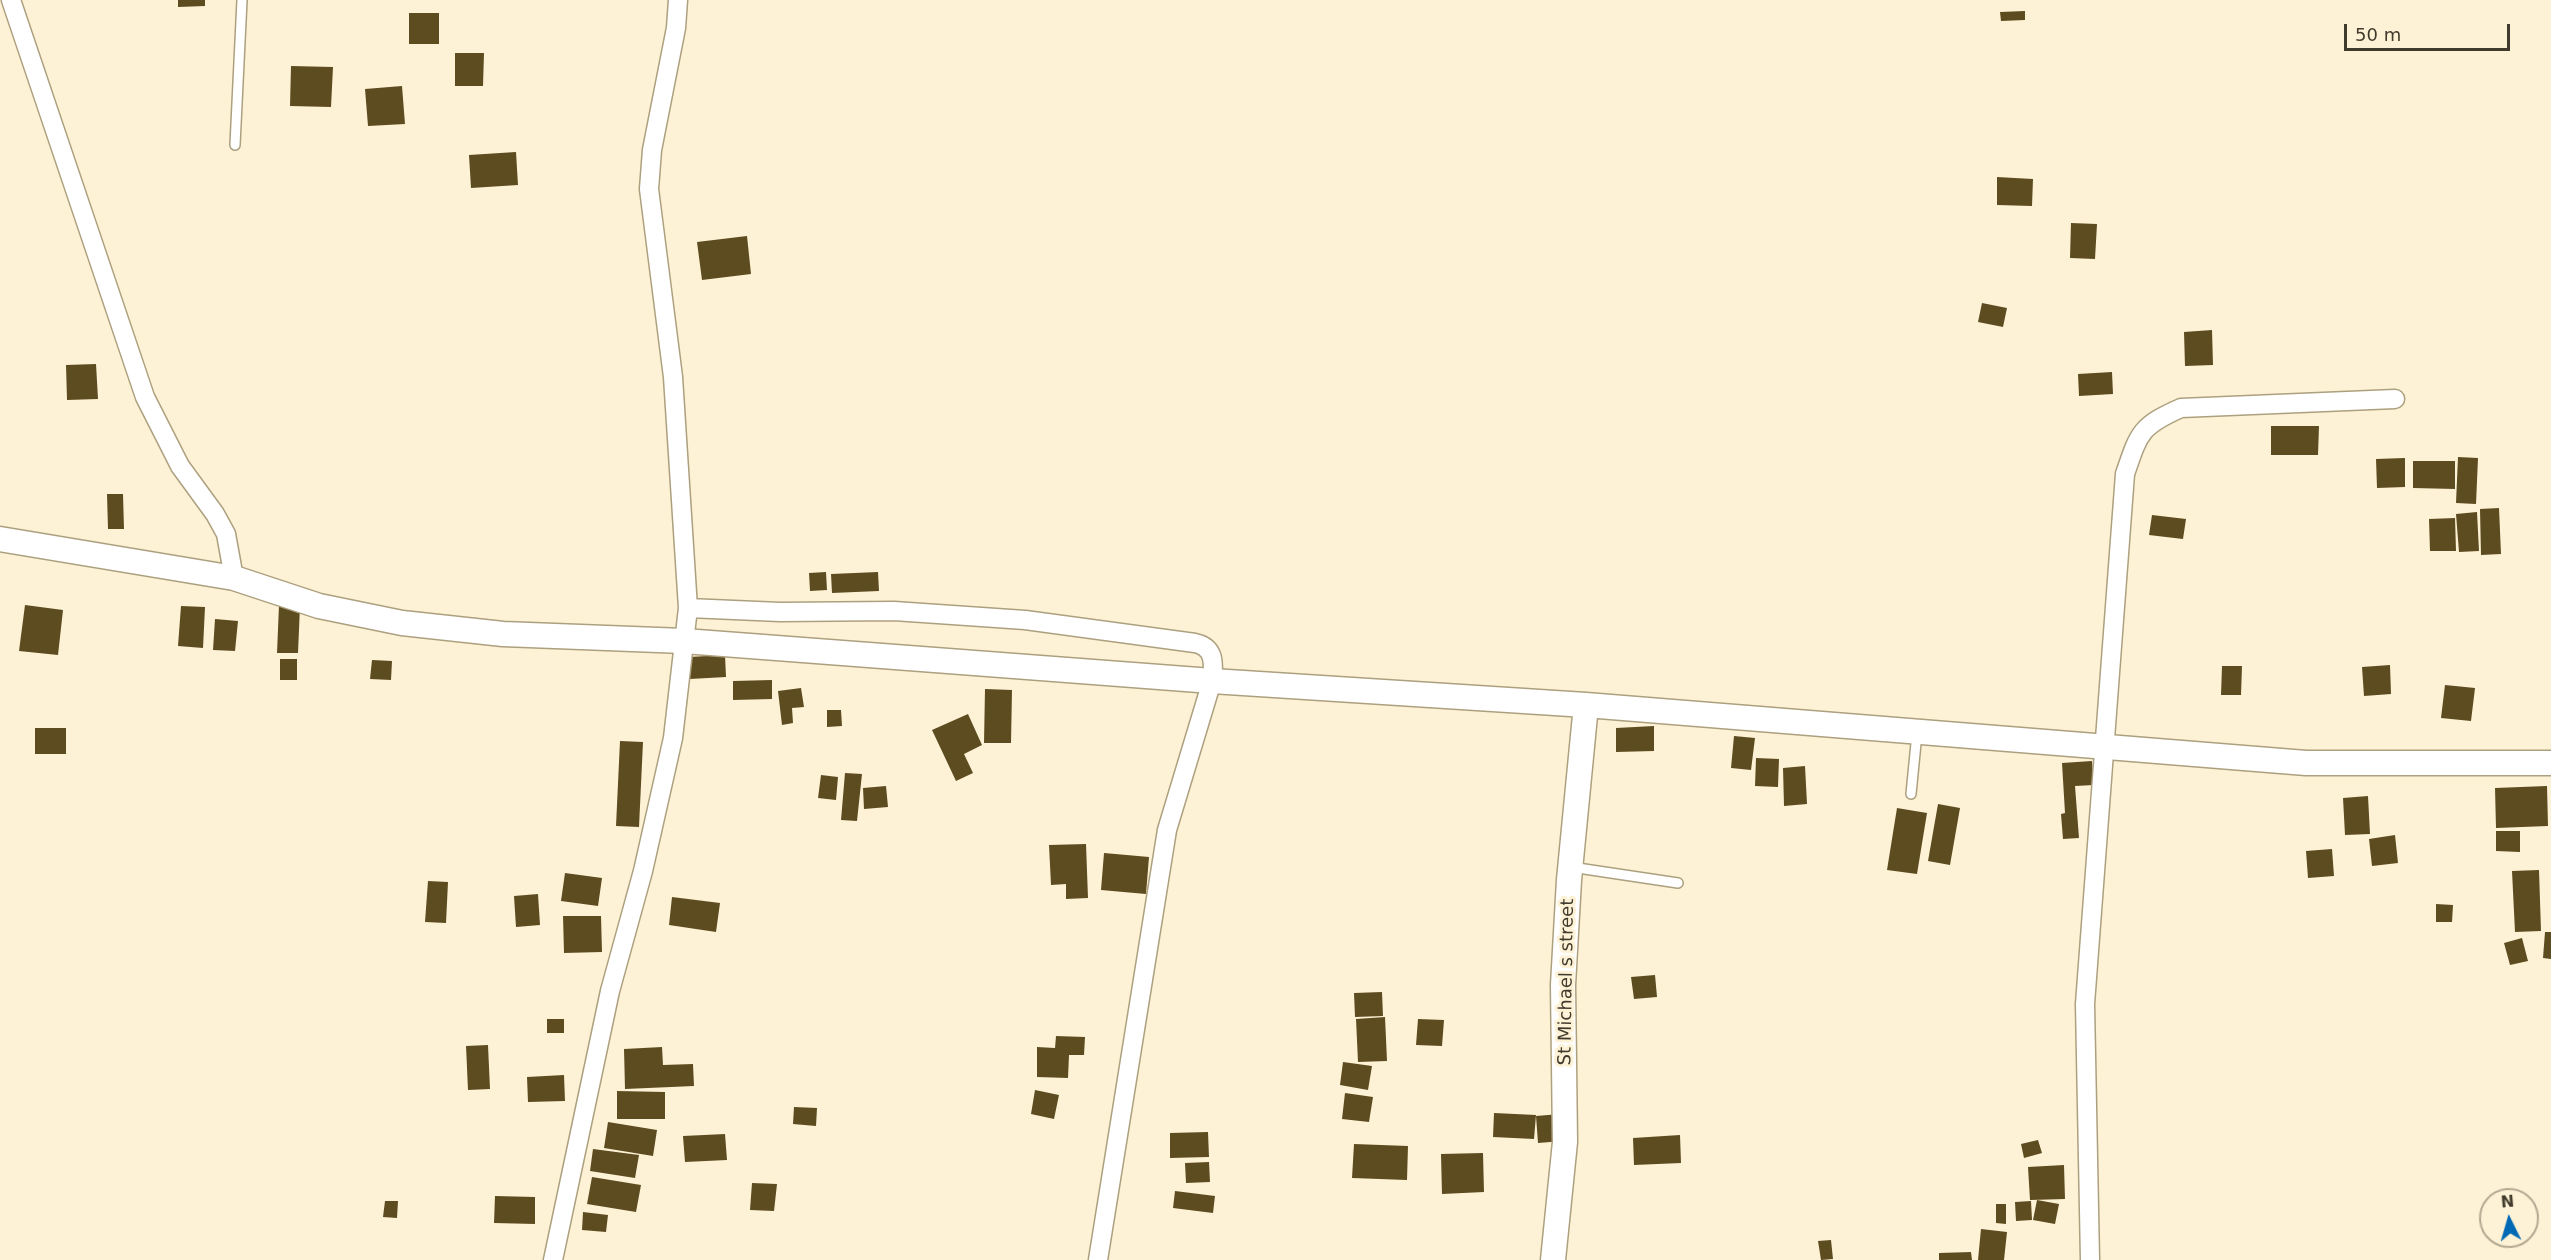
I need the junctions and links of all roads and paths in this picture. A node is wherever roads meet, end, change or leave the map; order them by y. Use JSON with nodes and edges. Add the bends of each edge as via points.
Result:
{"nodes":[{"id":1,"x":11,"y":0,"type":"edge"},
{"id":2,"x":242,"y":0,"type":"edge"},
{"id":3,"x":678,"y":0,"type":"edge"},
{"id":4,"x":235,"y":145,"type":"dead end"},
{"id":5,"x":2396,"y":399,"type":"dead end"},
{"id":6,"x":0,"y":539,"type":"edge"},
{"id":7,"x":234,"y":578,"type":"junction"},
{"id":8,"x":686,"y":623,"type":"junction"},
{"id":9,"x":1212,"y":670,"type":"junction"},
{"id":10,"x":1586,"y":705,"type":"junction"},
{"id":11,"x":1918,"y":732,"type":"junction"},
{"id":12,"x":2106,"y":735,"type":"junction"},
{"id":13,"x":2551,"y":763,"type":"edge"},
{"id":14,"x":1911,"y":794,"type":"dead end"},
{"id":15,"x":1570,"y":867,"type":"junction"},
{"id":16,"x":1678,"y":883,"type":"dead end"},
{"id":17,"x":553,"y":1260,"type":"edge"},
{"id":18,"x":1098,"y":1260,"type":"edge"},
{"id":19,"x":1553,"y":1260,"type":"edge"},
{"id":20,"x":2090,"y":1260,"type":"edge"}],
"edges":[{"from":1,"to":7,"type":"street","via":[[145,397],[180,466],[226,534]]},
{"from":2,"to":4,"type":"lane"},
{"from":3,"to":8,"type":"street","via":[[649,189],[673,377]]},
{"from":5,"to":12,"type":"street","via":[[2181,408],[2153,420],[2136,440],[2125,474]]},
{"from":6,"to":7,"type":"street"},
{"from":7,"to":8,"type":"street","via":[[318,606],[402,623],[503,634]]},
{"from":8,"to":9,"type":"street"},
{"from":8,"to":9,"type":"street","via":[[780,612],[894,611],[1025,620],[1204,645],[1210,650]]},
{"from":8,"to":17,"type":"street","via":[[673,738],[643,871],[610,991]]},
{"from":9,"to":10,"type":"street"},
{"from":9,"to":18,"type":"street","via":[[1167,830]]},
{"from":10,"to":11,"type":"street"},
{"from":10,"to":15,"type":"street","name":"St Michael s street"},
{"from":11,"to":12,"type":"street"},
{"from":11,"to":14,"type":"lane"},
{"from":12,"to":13,"type":"street","via":[[2306,763]]},
{"from":12,"to":20,"type":"street","via":[[2085,1004]]},
{"from":15,"to":16,"type":"lane"},
{"from":15,"to":19,"type":"street","name":"St Michael s street","via":[[1563,985],[1565,1142]]}]}
